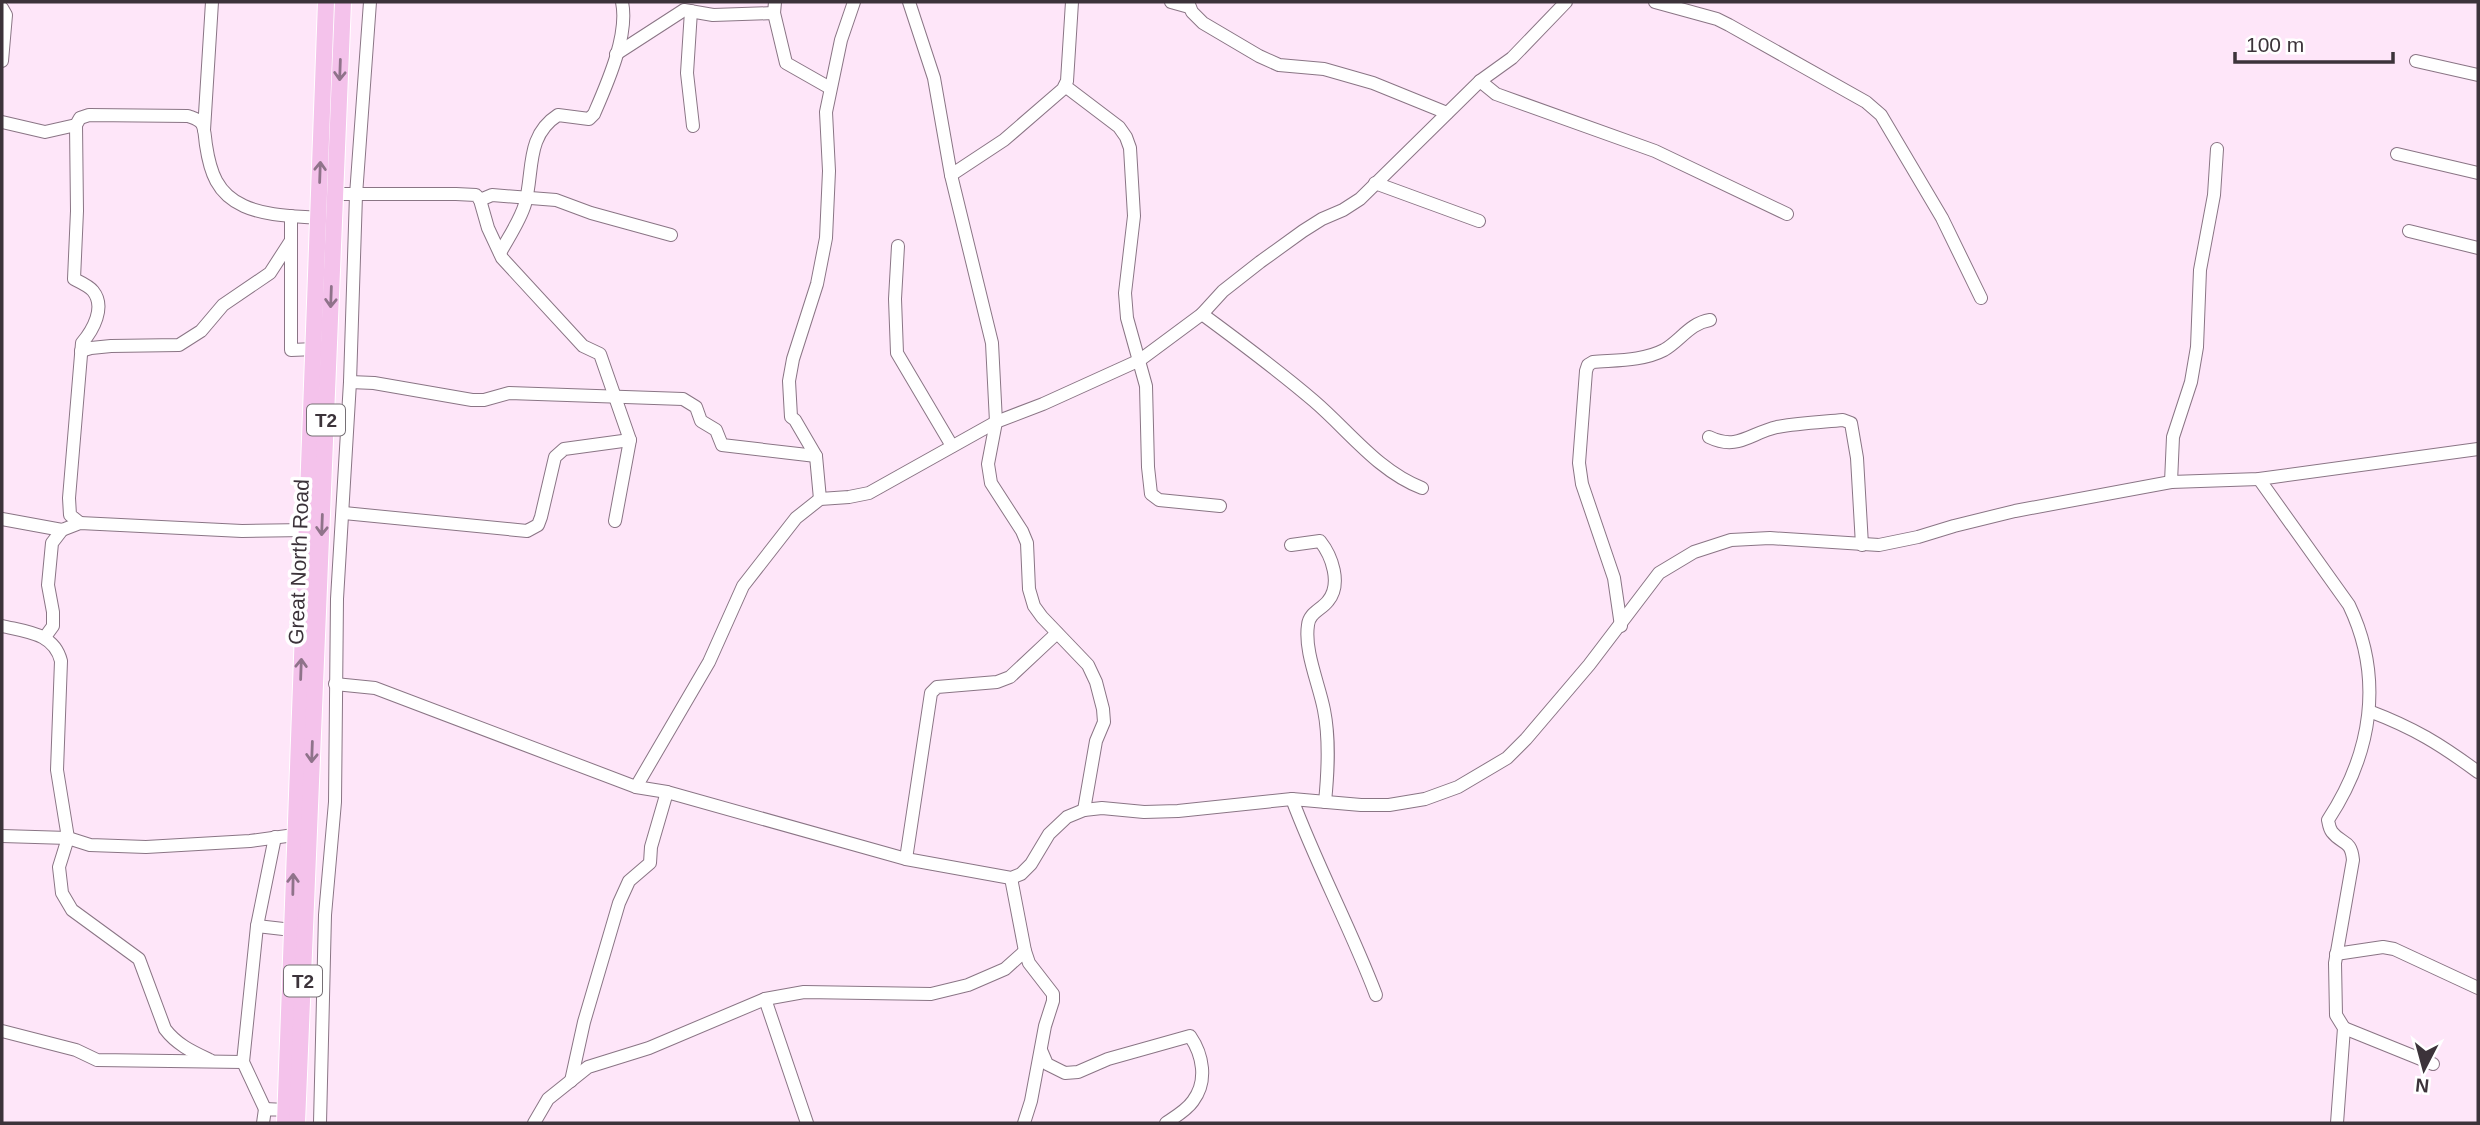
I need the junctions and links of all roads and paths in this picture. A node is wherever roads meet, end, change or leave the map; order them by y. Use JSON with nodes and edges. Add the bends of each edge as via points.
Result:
{"nodes":[{"id":1,"x":212,"y":2,"type":"edge"},
{"id":2,"x":326,"y":2,"type":"edge"},
{"id":3,"x":343,"y":2,"type":"edge"},
{"id":4,"x":370,"y":2,"type":"edge"},
{"id":5,"x":622,"y":2,"type":"edge"},
{"id":6,"x":855,"y":2,"type":"edge"},
{"id":7,"x":909,"y":2,"type":"edge"},
{"id":8,"x":1072,"y":2,"type":"edge"},
{"id":9,"x":1171,"y":2,"type":"edge"},
{"id":10,"x":1566,"y":2,"type":"edge"},
{"id":11,"x":1654,"y":2,"type":"edge"},
{"id":12,"x":1188,"y":4,"type":"edge"},
{"id":13,"x":2,"y":8,"type":"edge"},
{"id":14,"x":775,"y":8,"type":"edge"},
{"id":15,"x":691,"y":11,"type":"junction"},
{"id":16,"x":616,"y":54,"type":"junction"},
{"id":17,"x":2,"y":61,"type":"edge"},
{"id":18,"x":2416,"y":61,"type":"dead end"},
{"id":19,"x":2478,"y":75,"type":"edge"},
{"id":20,"x":1480,"y":81,"type":"junction"},
{"id":21,"x":1065,"y":86,"type":"junction"},
{"id":22,"x":830,"y":88,"type":"junction"},
{"id":23,"x":1447,"y":113,"type":"junction"},
{"id":24,"x":2,"y":122,"type":"edge"},
{"id":25,"x":76,"y":125,"type":"junction"},
{"id":26,"x":693,"y":126,"type":"dead end"},
{"id":27,"x":204,"y":130,"type":"junction"},
{"id":28,"x":2217,"y":149,"type":"dead end"},
{"id":29,"x":2397,"y":154,"type":"dead end"},
{"id":30,"x":2478,"y":173,"type":"edge"},
{"id":31,"x":951,"y":175,"type":"junction"},
{"id":32,"x":1375,"y":183,"type":"junction"},
{"id":33,"x":335,"y":194,"type":"junction"},
{"id":34,"x":356,"y":195,"type":"junction"},
{"id":35,"x":526,"y":197,"type":"junction"},
{"id":36,"x":480,"y":200,"type":"junction"},
{"id":37,"x":1787,"y":214,"type":"dead end"},
{"id":38,"x":291,"y":216,"type":"junction"},
{"id":39,"x":318,"y":218,"type":"junction"},
{"id":40,"x":1479,"y":221,"type":"dead end"},
{"id":41,"x":2409,"y":231,"type":"dead end"},
{"id":42,"x":671,"y":235,"type":"dead end"},
{"id":43,"x":290,"y":242,"type":"junction"},
{"id":44,"x":898,"y":246,"type":"dead end"},
{"id":45,"x":2478,"y":248,"type":"edge"},
{"id":46,"x":500,"y":253,"type":"junction"},
{"id":47,"x":1980,"y":298,"type":"dead end"},
{"id":48,"x":1202,"y":314,"type":"junction"},
{"id":49,"x":1710,"y":320,"type":"dead end"},
{"id":50,"x":315,"y":349,"type":"junction"},
{"id":51,"x":81,"y":351,"type":"junction"},
{"id":52,"x":1140,"y":360,"type":"junction"},
{"id":53,"x":351,"y":383,"type":"junction"},
{"id":54,"x":616,"y":396,"type":"junction"},
{"id":55,"x":996,"y":422,"type":"junction"},
{"id":56,"x":1709,"y":438,"type":"dead end"},
{"id":57,"x":630,"y":440,"type":"junction"},
{"id":58,"x":953,"y":446,"type":"junction"},
{"id":59,"x":2478,"y":449,"type":"edge"},
{"id":60,"x":816,"y":456,"type":"junction"},
{"id":61,"x":2259,"y":479,"type":"junction"},
{"id":62,"x":2171,"y":482,"type":"junction"},
{"id":63,"x":1422,"y":488,"type":"dead end"},
{"id":64,"x":820,"y":499,"type":"junction"},
{"id":65,"x":1220,"y":506,"type":"dead end"},
{"id":66,"x":344,"y":513,"type":"junction"},
{"id":67,"x":2,"y":519,"type":"edge"},
{"id":68,"x":615,"y":521,"type":"dead end"},
{"id":69,"x":80,"y":523,"type":"junction"},
{"id":70,"x":62,"y":530,"type":"junction"},
{"id":71,"x":306,"y":530,"type":"junction"},
{"id":72,"x":1291,"y":545,"type":"dead end"},
{"id":73,"x":1863,"y":545,"type":"junction"},
{"id":74,"x":2,"y":626,"type":"edge"},
{"id":75,"x":1621,"y":626,"type":"junction"},
{"id":76,"x":1057,"y":633,"type":"junction"},
{"id":77,"x":45,"y":637,"type":"junction"},
{"id":78,"x":335,"y":684,"type":"junction"},
{"id":79,"x":2369,"y":711,"type":"junction"},
{"id":80,"x":2478,"y":772,"type":"edge"},
{"id":81,"x":636,"y":787,"type":"junction"},
{"id":82,"x":667,"y":792,"type":"junction"},
{"id":83,"x":1292,"y":799,"type":"junction"},
{"id":84,"x":1325,"y":802,"type":"junction"},
{"id":85,"x":1084,"y":810,"type":"junction"},
{"id":86,"x":294,"y":835,"type":"junction"},
{"id":87,"x":2,"y":836,"type":"edge"},
{"id":88,"x":275,"y":837,"type":"junction"},
{"id":89,"x":68,"y":838,"type":"junction"},
{"id":90,"x":906,"y":859,"type":"junction"},
{"id":91,"x":1011,"y":878,"type":"junction"},
{"id":92,"x":257,"y":926,"type":"junction"},
{"id":93,"x":292,"y":930,"type":"junction"},
{"id":94,"x":1025,"y":951,"type":"junction"},
{"id":95,"x":2336,"y":954,"type":"junction"},
{"id":96,"x":2478,"y":988,"type":"edge"},
{"id":97,"x":1376,"y":995,"type":"dead end"},
{"id":98,"x":765,"y":999,"type":"junction"},
{"id":99,"x":2344,"y":1028,"type":"junction"},
{"id":100,"x":2,"y":1031,"type":"edge"},
{"id":101,"x":1041,"y":1050,"type":"junction"},
{"id":102,"x":210,"y":1060,"type":"junction"},
{"id":103,"x":243,"y":1062,"type":"junction"},
{"id":104,"x":2433,"y":1064,"type":"dead end"},
{"id":105,"x":571,"y":1081,"type":"junction"},
{"id":106,"x":265,"y":1109,"type":"junction"},
{"id":107,"x":285,"y":1117,"type":"edge"},
{"id":108,"x":263,"y":1123,"type":"edge"},
{"id":109,"x":297,"y":1123,"type":"edge"},
{"id":110,"x":320,"y":1123,"type":"edge"},
{"id":111,"x":534,"y":1123,"type":"edge"},
{"id":112,"x":807,"y":1123,"type":"edge"},
{"id":113,"x":1024,"y":1123,"type":"edge"},
{"id":114,"x":1166,"y":1123,"type":"edge"},
{"id":115,"x":2337,"y":1123,"type":"edge"}],
"edges":[{"from":1,"to":27,"type":"street"},
{"from":39,"to":2,"type":"main road","name":"Great North Road","number":"T2","one_way":true},
{"from":3,"to":33,"type":"main road","name":"Great North Road","number":"T2","one_way":true},
{"from":4,"to":34,"type":"street"},
{"from":5,"to":16,"type":"street"},
{"from":6,"to":22,"type":"street"},
{"from":7,"to":31,"type":"street","via":[[934,78]]},
{"from":8,"to":21,"type":"street"},
{"from":9,"to":12,"type":"street"},
{"from":10,"to":20,"type":"street","via":[[1512,58]]},
{"from":11,"to":47,"type":"street","via":[[1717,19],[1866,102],[1881,115],[1942,218]]},
{"from":12,"to":23,"type":"street","via":[[1203,23],[1279,65],[1324,69]]},
{"from":13,"to":17,"type":"street","via":[[6,15]]},
{"from":14,"to":15,"type":"street","via":[[713,15]]},
{"from":14,"to":22,"type":"street","via":[[786,63]]},
{"from":15,"to":16,"type":"street","via":[[678,12]]},
{"from":15,"to":26,"type":"street","via":[[687,73]]},
{"from":16,"to":35,"type":"street","via":[[592,118],[558,115],[542,129],[533,147]]},
{"from":18,"to":19,"type":"street"},
{"from":20,"to":23,"type":"street"},
{"from":20,"to":37,"type":"street","via":[[1496,94],[1655,151]]},
{"from":21,"to":31,"type":"street","via":[[1004,141]]},
{"from":21,"to":52,"type":"street","via":[[1119,127],[1130,148],[1134,216],[1125,293],[1127,318]]},
{"from":22,"to":60,"type":"street","via":[[826,238],[789,381],[791,417]]},
{"from":23,"to":32,"type":"street"},
{"from":24,"to":25,"type":"street","via":[[45,132]]},
{"from":25,"to":27,"type":"street","via":[[89,115],[188,116],[202,123]]},
{"from":25,"to":51,"type":"street","via":[[74,279],[92,289],[97,299],[97,318]]},
{"from":27,"to":38,"type":"street","via":[[212,175],[226,195],[260,212]]},
{"from":28,"to":62,"type":"street","via":[[2200,270],[2197,347],[2173,437]]},
{"from":29,"to":30,"type":"street"},
{"from":31,"to":55,"type":"street","via":[[992,343]]},
{"from":32,"to":40,"type":"street"},
{"from":32,"to":48,"type":"street","via":[[1360,199],[1322,219],[1261,262]]},
{"from":33,"to":34,"type":"street"},
{"from":33,"to":109,"type":"main road","name":"Great North Road","number":"T2","one_way":true},
{"from":34,"to":36,"type":"street","via":[[456,194],[476,195]]},
{"from":34,"to":53,"type":"street"},
{"from":35,"to":36,"type":"street","via":[[492,195]]},
{"from":35,"to":42,"type":"street","via":[[556,200]]},
{"from":35,"to":46,"type":"street"},
{"from":36,"to":46,"type":"street"},
{"from":38,"to":39,"type":"street"},
{"from":38,"to":43,"type":"street"},
{"from":39,"to":50,"type":"main road","name":"Great North Road","number":"T2"},
{"from":41,"to":45,"type":"street"},
{"from":43,"to":50,"type":"street","via":[[291,349]]},
{"from":43,"to":51,"type":"street","via":[[270,273],[223,305],[201,331],[179,345]]},
{"from":44,"to":58,"type":"street","via":[[897,353]]},
{"from":46,"to":54,"type":"street","via":[[583,346],[600,354]]},
{"from":48,"to":52,"type":"street"},
{"from":48,"to":63,"type":"street","via":[[1315,401],[1380,463]]},
{"from":49,"to":75,"type":"street","via":[[1693,326],[1661,351],[1593,362],[1586,371],[1579,463],[1614,578]]},
{"from":50,"to":71,"type":"main road","name":"Great North Road","number":"T2"},
{"from":51,"to":69,"type":"street","via":[[69,498],[70,515]]},
{"from":52,"to":55,"type":"street"},
{"from":52,"to":65,"type":"street","via":[[1146,386],[1151,494],[1159,500]]},
{"from":53,"to":54,"type":"street","via":[[472,400],[509,393]]},
{"from":53,"to":66,"type":"street"},
{"from":54,"to":57,"type":"street"},
{"from":54,"to":60,"type":"street","via":[[682,399],[696,407],[701,421],[716,430],[726,447]]},
{"from":55,"to":58,"type":"street"},
{"from":55,"to":76,"type":"street","via":[[988,464],[991,483],[1027,543],[1034,606]]},
{"from":56,"to":73,"type":"street","via":[[1731,443],[1776,427],[1843,420],[1851,424]]},
{"from":57,"to":66,"type":"street","via":[[564,449],[555,457],[538,525],[527,531]]},
{"from":57,"to":68,"type":"street"},
{"from":58,"to":64,"type":"street","via":[[869,493]]},
{"from":59,"to":61,"type":"street"},
{"from":60,"to":64,"type":"street"},
{"from":61,"to":62,"type":"street"},
{"from":61,"to":79,"type":"street","via":[[2349,604],[2370,674]]},
{"from":62,"to":73,"type":"street"},
{"from":64,"to":81,"type":"street","via":[[796,518],[743,586],[709,662]]},
{"from":66,"to":78,"type":"street"},
{"from":67,"to":70,"type":"street"},
{"from":69,"to":70,"type":"street"},
{"from":69,"to":71,"type":"street"},
{"from":70,"to":77,"type":"street","via":[[52,543],[48,585],[53,626]]},
{"from":86,"to":71,"type":"main road","name":"Great North Road","number":"T2","one_way":true},
{"from":72,"to":84,"type":"street","via":[[1320,541],[1334,570],[1330,598],[1308,624],[1326,727]]},
{"from":73,"to":75,"type":"street","via":[[1770,538],[1731,540],[1694,552],[1659,573]]},
{"from":74,"to":77,"type":"street"},
{"from":75,"to":84,"type":"street","via":[[1526,739],[1488,771],[1425,799],[1361,806]]},
{"from":76,"to":85,"type":"street","via":[[1088,665],[1103,709]]},
{"from":76,"to":90,"type":"street","via":[[1010,677],[937,688],[931,694]]},
{"from":77,"to":89,"type":"street","via":[[57,648],[61,661],[57,770]]},
{"from":78,"to":81,"type":"street","via":[[375,688]]},
{"from":78,"to":110,"type":"street","via":[[335,802],[325,915]]},
{"from":79,"to":80,"type":"street","via":[[2436,741]]},
{"from":79,"to":95,"type":"street","via":[[2344,795],[2328,820],[2332,832],[2352,849],[2353,860]]},
{"from":81,"to":82,"type":"street"},
{"from":82,"to":90,"type":"street"},
{"from":82,"to":105,"type":"street","via":[[650,863],[629,881],[619,903]]},
{"from":83,"to":84,"type":"street"},
{"from":83,"to":85,"type":"street","via":[[1178,811]]},
{"from":83,"to":97,"type":"street"},
{"from":85,"to":91,"type":"street","via":[[1067,817],[1049,834],[1031,864]]},
{"from":86,"to":88,"type":"street"},
{"from":93,"to":86,"type":"main road","name":"Great North Road","number":"T2","one_way":true},
{"from":87,"to":89,"type":"street"},
{"from":88,"to":89,"type":"street","via":[[146,847],[90,845]]},
{"from":88,"to":92,"type":"street"},
{"from":89,"to":102,"type":"street","via":[[59,867],[62,893],[72,910],[137,956],[165,1029],[180,1045]]},
{"from":90,"to":91,"type":"street"},
{"from":91,"to":94,"type":"street"},
{"from":92,"to":93,"type":"street"},
{"from":92,"to":103,"type":"street"},
{"from":93,"to":107,"type":"main road","name":"Great North Road","number":"T2"},
{"from":94,"to":98,"type":"street","via":[[1005,969],[931,994],[804,992]]},
{"from":94,"to":101,"type":"street","via":[[1053,994]]},
{"from":95,"to":96,"type":"street","via":[[2394,948]]},
{"from":95,"to":99,"type":"street","via":[[2334,1000]]},
{"from":98,"to":105,"type":"street","via":[[649,1048],[588,1067]]},
{"from":98,"to":112,"type":"street"},
{"from":99,"to":104,"type":"street"},
{"from":99,"to":115,"type":"street"},
{"from":100,"to":102,"type":"street","via":[[97,1060]]},
{"from":101,"to":113,"type":"street"},
{"from":101,"to":114,"type":"street","via":[[1048,1064],[1065,1073],[1078,1072],[1191,1036],[1202,1062],[1198,1094]]},
{"from":102,"to":103,"type":"street"},
{"from":103,"to":106,"type":"street"},
{"from":105,"to":111,"type":"street","via":[[548,1099]]},
{"from":106,"to":107,"type":"street"},
{"from":106,"to":108,"type":"street"}]}
